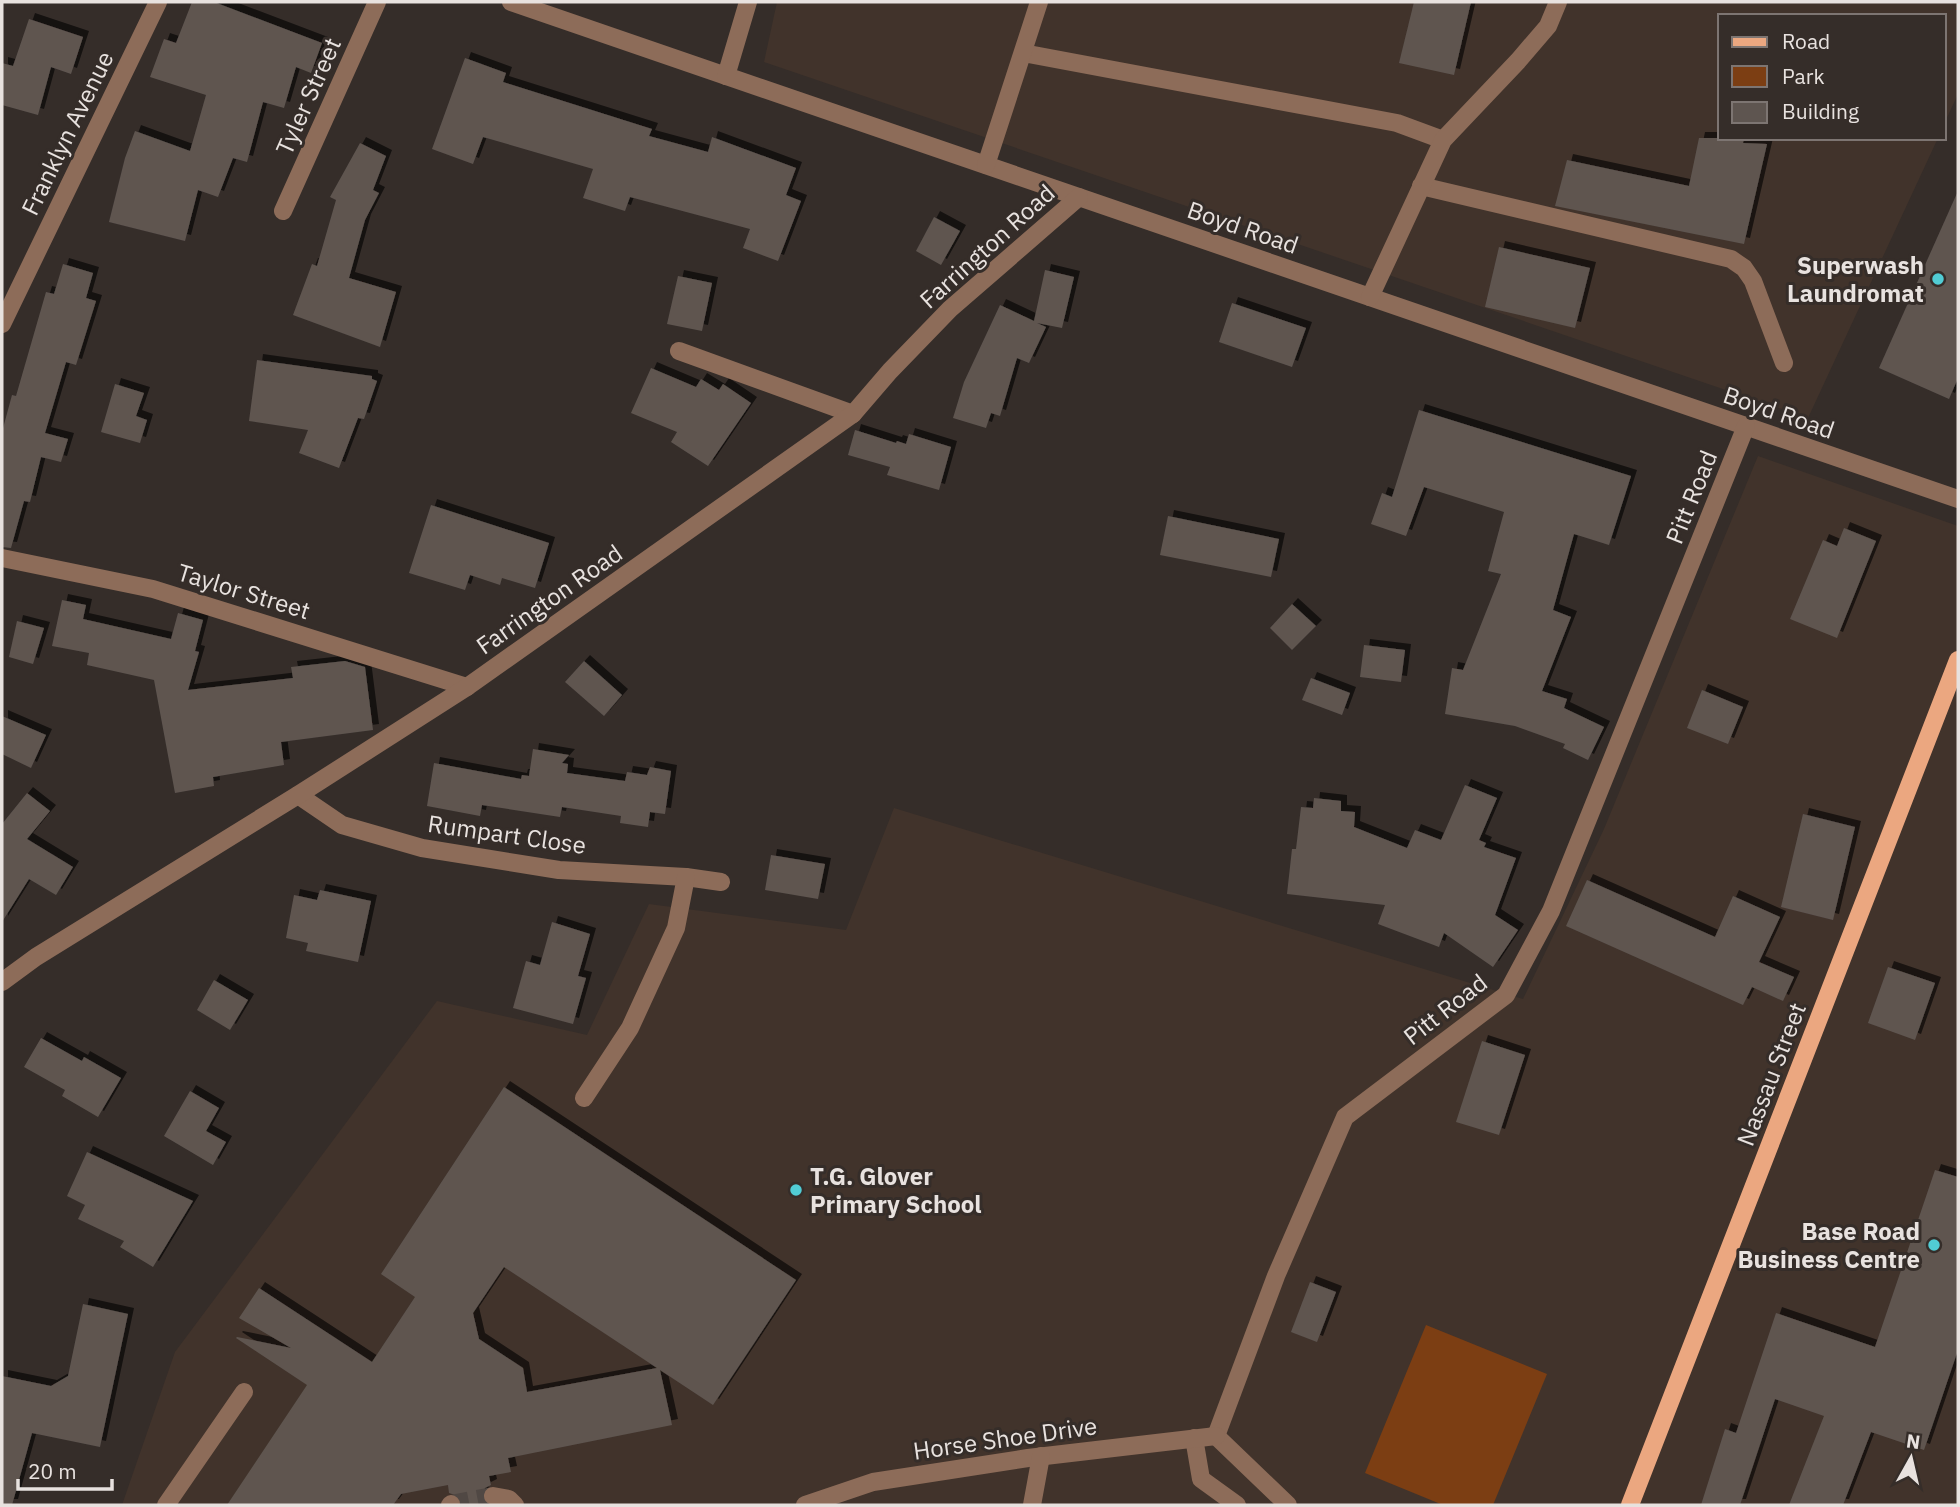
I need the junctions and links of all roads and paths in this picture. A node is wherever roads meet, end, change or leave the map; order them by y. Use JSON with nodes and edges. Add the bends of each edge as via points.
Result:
{"nodes":[{"id":1,"x":158,"y":2,"type":"edge"},
{"id":2,"x":377,"y":2,"type":"edge"},
{"id":3,"x":511,"y":2,"type":"edge"},
{"id":4,"x":748,"y":2,"type":"edge"},
{"id":5,"x":1039,"y":2,"type":"edge"},
{"id":6,"x":1558,"y":2,"type":"edge"},
{"id":7,"x":1023,"y":52,"type":"junction"},
{"id":8,"x":726,"y":76,"type":"junction"},
{"id":9,"x":1443,"y":140,"type":"junction"},
{"id":10,"x":986,"y":165,"type":"junction"},
{"id":11,"x":1421,"y":186,"type":"junction"},
{"id":12,"x":1079,"y":197,"type":"junction"},
{"id":13,"x":283,"y":211,"type":"dead end"},
{"id":14,"x":1370,"y":297,"type":"junction"},
{"id":15,"x":2,"y":324,"type":"edge"},
{"id":16,"x":680,"y":351,"type":"dead end"},
{"id":17,"x":1784,"y":363,"type":"dead end"},
{"id":18,"x":853,"y":414,"type":"junction"},
{"id":19,"x":1746,"y":426,"type":"junction"},
{"id":20,"x":1958,"y":499,"type":"edge"},
{"id":21,"x":2,"y":558,"type":"edge"},
{"id":22,"x":1958,"y":660,"type":"edge"},
{"id":23,"x":467,"y":687,"type":"junction"},
{"id":24,"x":299,"y":795,"type":"junction"},
{"id":25,"x":686,"y":877,"type":"junction"},
{"id":26,"x":721,"y":882,"type":"dead end"},
{"id":27,"x":2,"y":982,"type":"edge"},
{"id":28,"x":584,"y":1098,"type":"dead end"},
{"id":29,"x":244,"y":1392,"type":"dead end"},
{"id":30,"x":1216,"y":1436,"type":"junction"},
{"id":31,"x":1194,"y":1438,"type":"junction"},
{"id":32,"x":1041,"y":1457,"type":"junction"},
{"id":33,"x":493,"y":1496,"type":"tunnel mouth"},
{"id":34,"x":166,"y":1505,"type":"edge"},
{"id":35,"x":515,"y":1505,"type":"edge"},
{"id":36,"x":806,"y":1505,"type":"edge"},
{"id":37,"x":1032,"y":1505,"type":"edge"},
{"id":38,"x":1237,"y":1505,"type":"edge"},
{"id":39,"x":1288,"y":1505,"type":"edge"},
{"id":40,"x":1630,"y":1505,"type":"edge"}],
"edges":[{"from":1,"to":15,"type":"street","name":"Franklyn Avenue"},
{"from":2,"to":13,"type":"street","name":"Tyler Street"},
{"from":3,"to":8,"type":"street","name":"Boyd Road"},
{"from":4,"to":8,"type":"street"},
{"from":5,"to":7,"type":"street"},
{"from":6,"to":9,"type":"street","via":[[1548,26]]},
{"from":7,"to":9,"type":"street","via":[[1397,122]]},
{"from":7,"to":10,"type":"street"},
{"from":8,"to":10,"type":"street","name":"Boyd Road"},
{"from":9,"to":11,"type":"street"},
{"from":10,"to":12,"type":"street","name":"Boyd Road"},
{"from":11,"to":14,"type":"street"},
{"from":11,"to":17,"type":"street","via":[[1731,259],[1753,281]]},
{"from":12,"to":14,"type":"street","name":"Boyd Road"},
{"from":12,"to":18,"type":"street","name":"Farrington Road","via":[[950,309]]},
{"from":14,"to":19,"type":"street","name":"Boyd Road"},
{"from":16,"to":18,"type":"street"},
{"from":18,"to":23,"type":"street","name":"Farrington Road"},
{"from":19,"to":20,"type":"street","name":"Boyd Road"},
{"from":19,"to":30,"type":"street","name":"Pitt Road","via":[[1551,911],[1506,995],[1345,1117],[1276,1276]]},
{"from":21,"to":23,"type":"street","name":"Taylor Street","via":[[153,589]]},
{"from":22,"to":40,"type":"main road","name":"Nassau Street"},
{"from":23,"to":24,"type":"street","name":"Farrington Road"},
{"from":24,"to":25,"type":"street","name":"Rumpart Close","via":[[342,825],[422,848],[559,870]]},
{"from":24,"to":27,"type":"street","name":"Farrington Road"},
{"from":25,"to":26,"type":"street","name":"Rumpart Close"},
{"from":25,"to":28,"type":"street","via":[[676,928],[630,1028]]},
{"from":29,"to":34,"type":"street"},
{"from":30,"to":31,"type":"street","name":"Horse Shoe Drive"},
{"from":30,"to":39,"type":"street"},
{"from":31,"to":32,"type":"street","name":"Horse Shoe Drive"},
{"from":31,"to":38,"type":"street","via":[[1201,1479]]},
{"from":32,"to":36,"type":"street","name":"Horse Shoe Drive","via":[[873,1482]]},
{"from":32,"to":37,"type":"street"},
{"from":33,"to":35,"type":"street"}]}
